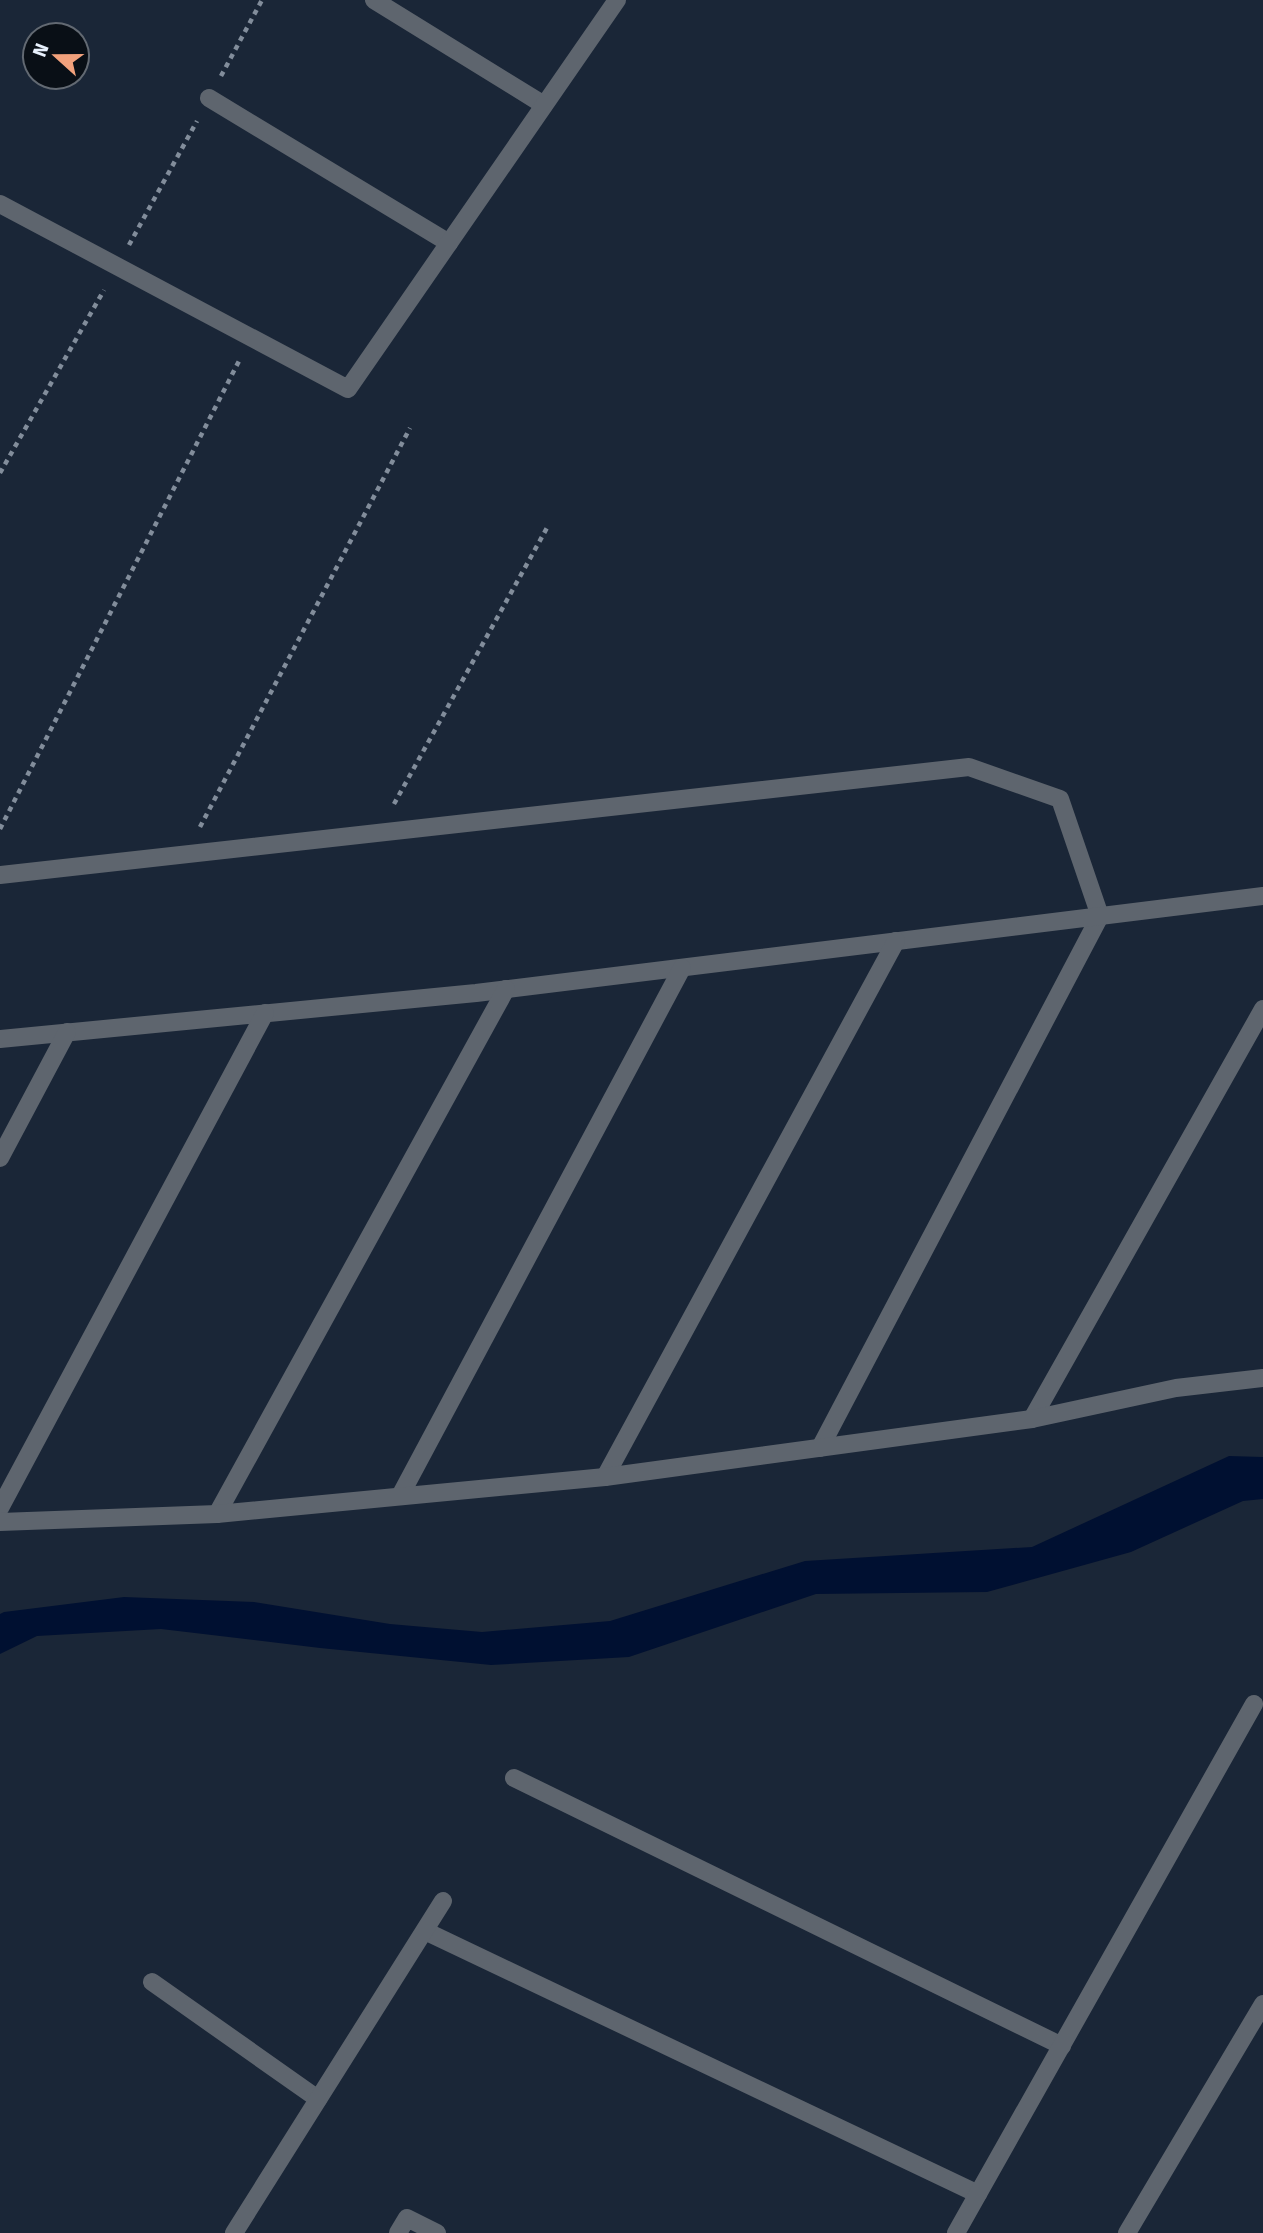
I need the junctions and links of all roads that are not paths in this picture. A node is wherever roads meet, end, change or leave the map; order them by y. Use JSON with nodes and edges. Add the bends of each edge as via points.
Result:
{"nodes":[{"id":1,"x":374,"y":0,"type":"edge"},
{"id":2,"x":617,"y":0,"type":"edge"},
{"id":3,"x":209,"y":98,"type":"road end"},
{"id":4,"x":544,"y":106,"type":"junction"},
{"id":5,"x":0,"y":204,"type":"edge"},
{"id":6,"x":449,"y":243,"type":"junction"},
{"id":7,"x":0,"y":874,"type":"edge"},
{"id":8,"x":1263,"y":896,"type":"edge"},
{"id":9,"x":1100,"y":916,"type":"junction"},
{"id":10,"x":896,"y":941,"type":"junction"},
{"id":11,"x":682,"y":968,"type":"junction"},
{"id":12,"x":506,"y":989,"type":"junction"},
{"id":13,"x":1263,"y":1009,"type":"edge"},
{"id":14,"x":265,"y":1013,"type":"junction"},
{"id":15,"x":67,"y":1032,"type":"junction"},
{"id":16,"x":0,"y":1039,"type":"edge"},
{"id":17,"x":0,"y":1158,"type":"edge"},
{"id":18,"x":1263,"y":1378,"type":"edge"},
{"id":19,"x":1032,"y":1419,"type":"junction"},
{"id":20,"x":820,"y":1448,"type":"junction"},
{"id":21,"x":605,"y":1476,"type":"junction"},
{"id":22,"x":400,"y":1496,"type":"junction"},
{"id":23,"x":0,"y":1508,"type":"edge"},
{"id":24,"x":217,"y":1514,"type":"junction"},
{"id":25,"x":0,"y":1522,"type":"edge"},
{"id":26,"x":1254,"y":1704,"type":"dead end"},
{"id":27,"x":514,"y":1778,"type":"dead end"},
{"id":28,"x":443,"y":1901,"type":"dead end"},
{"id":29,"x":425,"y":1931,"type":"junction"},
{"id":30,"x":152,"y":1982,"type":"dead end"},
{"id":31,"x":1263,"y":2004,"type":"edge"},
{"id":32,"x":1062,"y":2046,"type":"junction"},
{"id":33,"x":318,"y":2099,"type":"junction"},
{"id":34,"x":978,"y":2194,"type":"junction"},
{"id":35,"x":234,"y":2233,"type":"edge"},
{"id":36,"x":398,"y":2233,"type":"edge"},
{"id":37,"x":437,"y":2233,"type":"edge"},
{"id":38,"x":956,"y":2233,"type":"edge"},
{"id":39,"x":1128,"y":2233,"type":"edge"}],
"edges":[{"from":1,"to":4,"type":"street"},
{"from":2,"to":4,"type":"street"},
{"from":3,"to":6,"type":"street"},
{"from":4,"to":6,"type":"street"},
{"from":5,"to":6,"type":"street","via":[[348,388]]},
{"from":7,"to":9,"type":"street","via":[[969,767],[1060,799]]},
{"from":8,"to":9,"type":"street"},
{"from":9,"to":10,"type":"street"},
{"from":9,"to":20,"type":"street"},
{"from":10,"to":11,"type":"street"},
{"from":10,"to":21,"type":"street"},
{"from":11,"to":12,"type":"street"},
{"from":11,"to":22,"type":"street"},
{"from":12,"to":14,"type":"street"},
{"from":12,"to":24,"type":"street"},
{"from":13,"to":19,"type":"street"},
{"from":14,"to":15,"type":"street"},
{"from":14,"to":23,"type":"street"},
{"from":15,"to":16,"type":"street"},
{"from":15,"to":17,"type":"street"},
{"from":18,"to":19,"type":"street","via":[[1177,1388]]},
{"from":19,"to":20,"type":"street"},
{"from":20,"to":21,"type":"street"},
{"from":21,"to":22,"type":"street"},
{"from":22,"to":24,"type":"street"},
{"from":24,"to":25,"type":"street"},
{"from":26,"to":32,"type":"street"},
{"from":27,"to":32,"type":"street"},
{"from":28,"to":29,"type":"street"},
{"from":29,"to":33,"type":"street"},
{"from":29,"to":34,"type":"street"},
{"from":30,"to":33,"type":"street"},
{"from":31,"to":39,"type":"street"},
{"from":32,"to":34,"type":"street"},
{"from":33,"to":35,"type":"street"},
{"from":34,"to":38,"type":"street"},
{"from":36,"to":37,"type":"street","via":[[407,2218]]}]}
